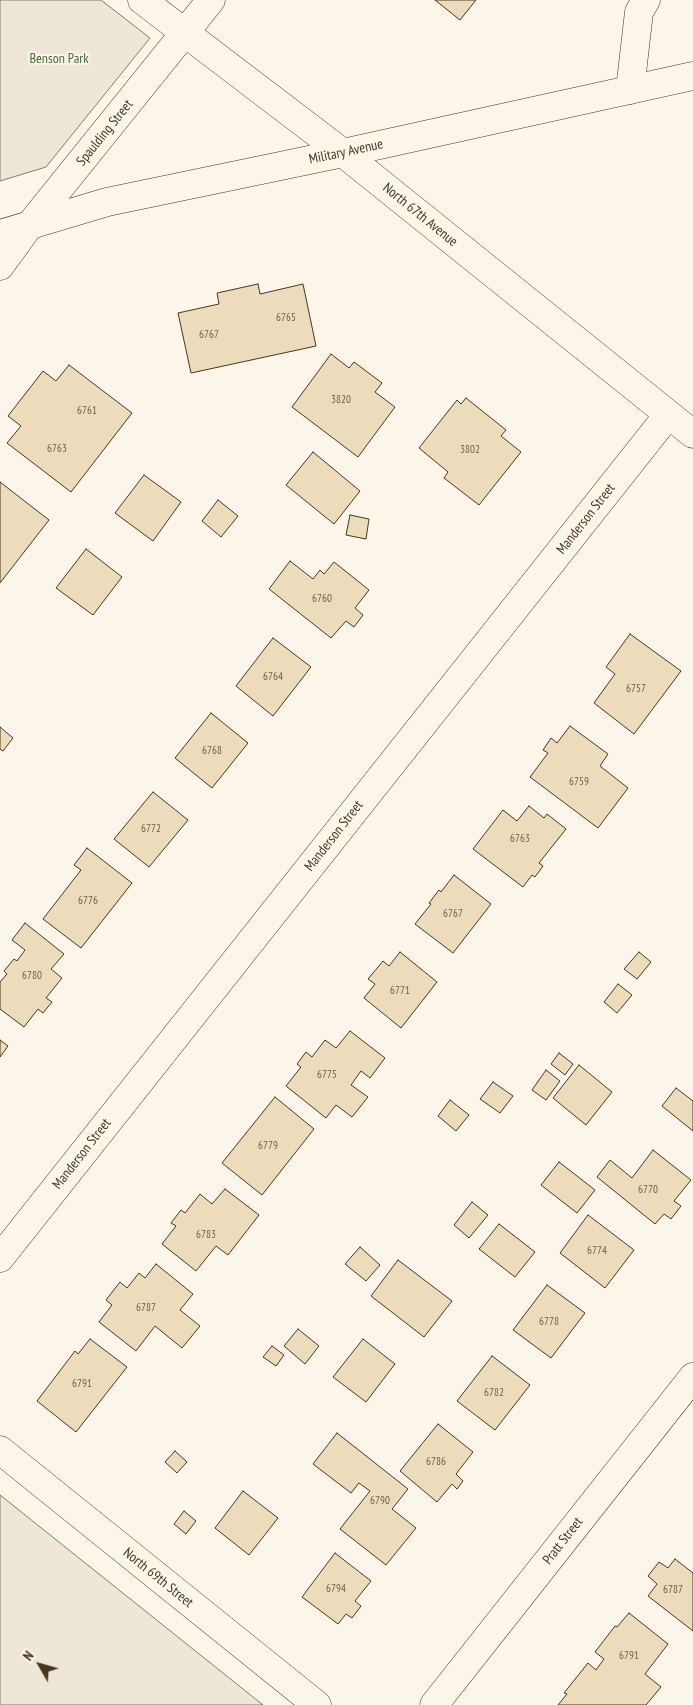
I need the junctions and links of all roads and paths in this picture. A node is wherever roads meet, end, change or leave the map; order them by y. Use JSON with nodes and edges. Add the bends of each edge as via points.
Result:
{"nodes":[{"id":1,"x":142,"y":0,"type":"edge"},
{"id":2,"x":211,"y":0,"type":"edge"},
{"id":3,"x":646,"y":0,"type":"edge"},
{"id":4,"x":185,"y":33,"type":"junction"},
{"id":5,"x":693,"y":76,"type":"edge"},
{"id":6,"x":630,"y":90,"type":"junction"},
{"id":7,"x":343,"y":153,"type":"junction"},
{"id":8,"x":29,"y":226,"type":"junction"},
{"id":9,"x":0,"y":234,"type":"edge"},
{"id":10,"x":0,"y":266,"type":"edge"},
{"id":11,"x":668,"y":415,"type":"junction"},
{"id":12,"x":693,"y":434,"type":"edge"},
{"id":13,"x":0,"y":1258,"type":"edge"},
{"id":14,"x":693,"y":1377,"type":"edge"},
{"id":15,"x":0,"y":1450,"type":"edge"},
{"id":16,"x":316,"y":1705,"type":"edge"},
{"id":17,"x":434,"y":1705,"type":"edge"}],
"edges":[{"from":1,"to":4,"type":"street","name":"North 67th Avenue"},
{"from":2,"to":4,"type":"street","name":"Spaulding Street"},
{"from":3,"to":6,"type":"street","via":[[639,12]]},
{"from":4,"to":7,"type":"street","name":"North 67th Avenue"},
{"from":4,"to":8,"type":"street","name":"Spaulding Street"},
{"from":5,"to":6,"type":"street","name":"Military Avenue"},
{"from":6,"to":7,"type":"street","name":"Military Avenue"},
{"from":7,"to":8,"type":"street","name":"Military Avenue","via":[[107,202]]},
{"from":7,"to":11,"type":"street","name":"North 67th Avenue"},
{"from":8,"to":9,"type":"street","name":"Military Avenue"},
{"from":8,"to":10,"type":"street","name":"Spaulding Street"},
{"from":11,"to":12,"type":"street","name":"North 67th Avenue"},
{"from":11,"to":13,"type":"street","name":"Manderson Street"},
{"from":14,"to":17,"type":"street","name":"Pratt Street"},
{"from":15,"to":16,"type":"street","name":"North 69th Street"}]}
